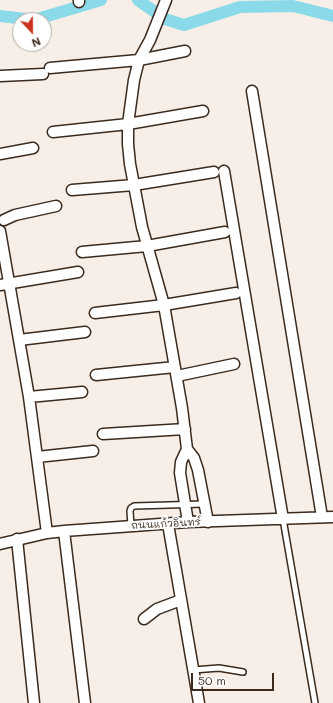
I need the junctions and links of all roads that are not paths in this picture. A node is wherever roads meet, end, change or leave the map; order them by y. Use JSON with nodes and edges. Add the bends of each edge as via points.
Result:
{"nodes":[{"id":1,"x":166,"y":0,"type":"edge"},
{"id":2,"x":185,"y":51,"type":"dead end"},
{"id":3,"x":139,"y":60,"type":"junction"},
{"id":4,"x":0,"y":76,"type":"edge"},
{"id":5,"x":252,"y":91,"type":"dead end"},
{"id":6,"x":203,"y":111,"type":"dead end"},
{"id":7,"x":128,"y":124,"type":"junction"},
{"id":8,"x":52,"y":132,"type":"dead end"},
{"id":9,"x":33,"y":148,"type":"dead end"},
{"id":10,"x":0,"y":154,"type":"edge"},
{"id":11,"x":134,"y":185,"type":"junction"},
{"id":12,"x":72,"y":190,"type":"dead end"},
{"id":13,"x":56,"y":206,"type":"dead end"},
{"id":14,"x":2,"y":218,"type":"edge"},
{"id":15,"x":0,"y":231,"type":"edge"},
{"id":16,"x":225,"y":232,"type":"dead end"},
{"id":17,"x":147,"y":246,"type":"junction"},
{"id":18,"x":82,"y":252,"type":"dead end"},
{"id":19,"x":78,"y":272,"type":"dead end"},
{"id":20,"x":5,"y":284,"type":"edge"},
{"id":21,"x":236,"y":293,"type":"dead end"},
{"id":22,"x":164,"y":305,"type":"junction"},
{"id":23,"x":95,"y":314,"type":"dead end"},
{"id":24,"x":85,"y":332,"type":"dead end"},
{"id":25,"x":18,"y":340,"type":"junction"},
{"id":26,"x":234,"y":364,"type":"dead end"},
{"id":27,"x":176,"y":371,"type":"junction"},
{"id":28,"x":96,"y":375,"type":"dead end"},
{"id":29,"x":82,"y":392,"type":"dead end"},
{"id":30,"x":29,"y":397,"type":"junction"},
{"id":31,"x":185,"y":429,"type":"junction"},
{"id":32,"x":103,"y":434,"type":"dead end"},
{"id":33,"x":187,"y":449,"type":"junction"},
{"id":34,"x":93,"y":451,"type":"dead end"},
{"id":35,"x":37,"y":457,"type":"junction"},
{"id":36,"x":204,"y":504,"type":"junction"},
{"id":37,"x":185,"y":505,"type":"junction"},
{"id":38,"x":322,"y":517,"type":"junction"},
{"id":39,"x":333,"y":517,"type":"edge"},
{"id":40,"x":283,"y":519,"type":"junction"},
{"id":41,"x":188,"y":522,"type":"junction"},
{"id":42,"x":208,"y":522,"type":"junction"},
{"id":43,"x":168,"y":524,"type":"junction"},
{"id":44,"x":131,"y":526,"type":"junction"},
{"id":45,"x":64,"y":531,"type":"junction"},
{"id":46,"x":46,"y":533,"type":"junction"},
{"id":47,"x":17,"y":539,"type":"junction"},
{"id":48,"x":0,"y":544,"type":"edge"},
{"id":49,"x":181,"y":600,"type":"junction"},
{"id":50,"x":144,"y":619,"type":"dead end"},
{"id":51,"x":194,"y":670,"type":"junction"},
{"id":52,"x":243,"y":672,"type":"dead end"},
{"id":53,"x":34,"y":703,"type":"edge"},
{"id":54,"x":85,"y":703,"type":"edge"},
{"id":55,"x":199,"y":703,"type":"edge"},
{"id":56,"x":315,"y":703,"type":"edge"}],
"edges":[{"from":1,"to":3,"type":"street"},
{"from":2,"to":3,"type":"street"},
{"from":3,"to":4,"type":"street"},
{"from":3,"to":7,"type":"street"},
{"from":5,"to":38,"type":"street"},
{"from":6,"to":7,"type":"street"},
{"from":7,"to":8,"type":"street"},
{"from":7,"to":11,"type":"street"},
{"from":9,"to":10,"type":"street"},
{"from":11,"to":12,"type":"street"},
{"from":11,"to":17,"type":"street"},
{"from":11,"to":40,"type":"street","via":[[219,172]]},
{"from":13,"to":14,"type":"street"},
{"from":14,"to":15,"type":"street","via":[[5,225]]},
{"from":15,"to":20,"type":"street"},
{"from":16,"to":17,"type":"street"},
{"from":17,"to":18,"type":"street"},
{"from":17,"to":22,"type":"street"},
{"from":19,"to":20,"type":"street"},
{"from":20,"to":25,"type":"street"},
{"from":21,"to":22,"type":"street"},
{"from":22,"to":23,"type":"street"},
{"from":22,"to":27,"type":"street"},
{"from":24,"to":25,"type":"street"},
{"from":25,"to":30,"type":"street"},
{"from":26,"to":27,"type":"street"},
{"from":27,"to":28,"type":"street"},
{"from":27,"to":31,"type":"street"},
{"from":29,"to":30,"type":"street"},
{"from":30,"to":35,"type":"street"},
{"from":31,"to":32,"type":"street"},
{"from":31,"to":33,"type":"street"},
{"from":33,"to":36,"type":"street","via":[[194,458],[198,470]]},
{"from":33,"to":37,"type":"street","via":[[180,473]]},
{"from":34,"to":35,"type":"street"},
{"from":35,"to":46,"type":"street"},
{"from":36,"to":37,"type":"lane"},
{"from":36,"to":42,"type":"street"},
{"from":37,"to":41,"type":"street"},
{"from":37,"to":44,"type":"lane","via":[[134,506],[130,511]]},
{"from":38,"to":39,"type":"street","name":"ถนนแก้วอินทร์"},
{"from":38,"to":40,"type":"street","name":"ถนนแก้วอินทร์"},
{"from":40,"to":42,"type":"street","name":"ถนนแก้วอินทร์"},
{"from":40,"to":56,"type":"lane"},
{"from":41,"to":42,"type":"street","name":"ถนนแก้วอินทร์"},
{"from":41,"to":43,"type":"street","name":"ถนนแก้วอินทร์"},
{"from":43,"to":44,"type":"street","name":"ถนนแก้วอินทร์"},
{"from":43,"to":49,"type":"street"},
{"from":44,"to":45,"type":"street","name":"ถนนแก้วอินทร์"},
{"from":45,"to":46,"type":"street","name":"ถนนแก้วอินทร์"},
{"from":45,"to":54,"type":"street"},
{"from":46,"to":47,"type":"street","name":"ถนนแก้วอินทร์"},
{"from":47,"to":48,"type":"street","name":"ถนนแก้วอินทร์"},
{"from":47,"to":53,"type":"street"},
{"from":49,"to":50,"type":"street","via":[[157,609]]},
{"from":49,"to":51,"type":"street"},
{"from":51,"to":52,"type":"lane","via":[[219,668]]},
{"from":51,"to":55,"type":"street"}]}
